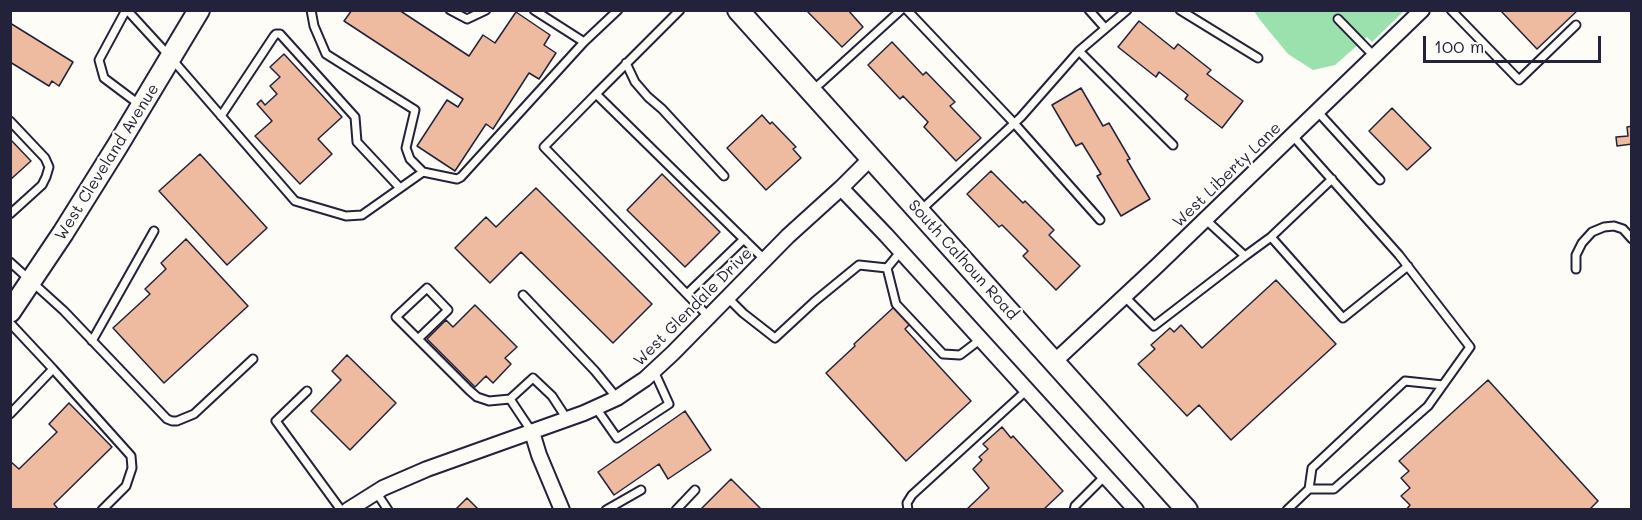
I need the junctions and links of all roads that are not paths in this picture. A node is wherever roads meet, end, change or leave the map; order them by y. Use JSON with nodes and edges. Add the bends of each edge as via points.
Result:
{"nodes":[{"id":1,"x":126,"y":10,"type":"edge"},
{"id":2,"x":199,"y":10,"type":"edge"},
{"id":3,"x":311,"y":10,"type":"edge"},
{"id":4,"x":450,"y":10,"type":"edge"},
{"id":5,"x":486,"y":10,"type":"edge"},
{"id":6,"x":534,"y":10,"type":"edge"},
{"id":7,"x":618,"y":10,"type":"edge"},
{"id":8,"x":680,"y":10,"type":"edge"},
{"id":9,"x":738,"y":10,"type":"edge"},
{"id":10,"x":901,"y":10,"type":"edge"},
{"id":11,"x":907,"y":10,"type":"edge"},
{"id":12,"x":1089,"y":10,"type":"edge"},
{"id":13,"x":1127,"y":10,"type":"edge"},
{"id":14,"x":1180,"y":10,"type":"edge"},
{"id":15,"x":1422,"y":10,"type":"edge"},
{"id":16,"x":1451,"y":10,"type":"edge"},
{"id":17,"x":1338,"y":19,"type":"dead end"},
{"id":18,"x":1576,"y":25,"type":"dead end"},
{"id":19,"x":1105,"y":28,"type":"junction"},
{"id":20,"x":584,"y":42,"type":"junction"},
{"id":21,"x":1079,"y":51,"type":"junction"},
{"id":22,"x":1374,"y":56,"type":"junction"},
{"id":23,"x":171,"y":58,"type":"junction"},
{"id":24,"x":1258,"y":58,"type":"dead end"},
{"id":25,"x":626,"y":63,"type":"junction"},
{"id":26,"x":811,"y":92,"type":"junction"},
{"id":27,"x":596,"y":94,"type":"junction"},
{"id":28,"x":142,"y":106,"type":"junction"},
{"id":29,"x":1317,"y":111,"type":"junction"},
{"id":30,"x":221,"y":116,"type":"junction"},
{"id":31,"x":10,"y":121,"type":"edge"},
{"id":32,"x":1014,"y":123,"type":"junction"},
{"id":33,"x":1293,"y":135,"type":"junction"},
{"id":34,"x":1173,"y":145,"type":"dead end"},
{"id":35,"x":871,"y":158,"type":"junction"},
{"id":36,"x":423,"y":172,"type":"junction"},
{"id":37,"x":724,"y":176,"type":"dead end"},
{"id":38,"x":1332,"y":179,"type":"junction"},
{"id":39,"x":1380,"y":180,"type":"dead end"},
{"id":40,"x":400,"y":188,"type":"junction"},
{"id":41,"x":841,"y":188,"type":"junction"},
{"id":42,"x":919,"y":212,"type":"junction"},
{"id":43,"x":10,"y":214,"type":"edge"},
{"id":44,"x":1205,"y":219,"type":"junction"},
{"id":45,"x":1100,"y":220,"type":"dead end"},
{"id":46,"x":154,"y":231,"type":"dead end"},
{"id":47,"x":1271,"y":237,"type":"junction"},
{"id":48,"x":744,"y":239,"type":"junction"},
{"id":49,"x":1632,"y":239,"type":"edge"},
{"id":50,"x":901,"y":251,"type":"junction"},
{"id":51,"x":1245,"y":256,"type":"junction"},
{"id":52,"x":765,"y":260,"type":"junction"},
{"id":53,"x":10,"y":262,"type":"edge"},
{"id":54,"x":1408,"y":266,"type":"junction"},
{"id":55,"x":887,"y":268,"type":"junction"},
{"id":56,"x":1576,"y":269,"type":"dead end"},
{"id":57,"x":32,"y":281,"type":"junction"},
{"id":58,"x":687,"y":294,"type":"junction"},
{"id":59,"x":523,"y":295,"type":"dead end"},
{"id":60,"x":1124,"y":296,"type":"junction"},
{"id":61,"x":728,"y":298,"type":"junction"},
{"id":62,"x":10,"y":312,"type":"edge"},
{"id":63,"x":709,"y":317,"type":"junction"},
{"id":64,"x":10,"y":323,"type":"edge"},
{"id":65,"x":418,"y":339,"type":"junction"},
{"id":66,"x":981,"y":339,"type":"junction"},
{"id":67,"x":93,"y":341,"type":"junction"},
{"id":68,"x":253,"y":359,"type":"dead end"},
{"id":69,"x":1054,"y":362,"type":"junction"},
{"id":70,"x":53,"y":369,"type":"junction"},
{"id":71,"x":654,"y":371,"type":"junction"},
{"id":72,"x":1443,"y":385,"type":"junction"},
{"id":73,"x":1027,"y":390,"type":"junction"},
{"id":74,"x":307,"y":392,"type":"dead end"},
{"id":75,"x":617,"y":398,"type":"junction"},
{"id":76,"x":510,"y":399,"type":"junction"},
{"id":77,"x":596,"y":408,"type":"junction"},
{"id":78,"x":10,"y":414,"type":"edge"},
{"id":79,"x":567,"y":419,"type":"junction"},
{"id":80,"x":532,"y":432,"type":"junction"},
{"id":81,"x":1106,"y":476,"type":"junction"},
{"id":82,"x":1309,"y":489,"type":"junction"},
{"id":83,"x":641,"y":490,"type":"dead end"},
{"id":84,"x":695,"y":490,"type":"dead end"},
{"id":85,"x":376,"y":492,"type":"junction"},
{"id":86,"x":102,"y":510,"type":"edge"},
{"id":87,"x":341,"y":510,"type":"edge"},
{"id":88,"x":348,"y":510,"type":"edge"},
{"id":89,"x":388,"y":510,"type":"edge"},
{"id":90,"x":562,"y":510,"type":"edge"},
{"id":91,"x":606,"y":510,"type":"edge"},
{"id":92,"x":676,"y":510,"type":"edge"},
{"id":93,"x":908,"y":510,"type":"edge"},
{"id":94,"x":1074,"y":510,"type":"edge"},
{"id":95,"x":1136,"y":510,"type":"edge"},
{"id":96,"x":1187,"y":510,"type":"edge"},
{"id":97,"x":1287,"y":510,"type":"edge"}],
"edges":[{"from":1,"to":23,"type":"lane"},
{"from":1,"to":28,"type":"lane","via":[[99,60],[104,78]]},
{"from":2,"to":23,"type":"street","name":"West Cleveland Avenue"},
{"from":3,"to":36,"type":"lane","via":[[326,54],[416,110],[406,148],[410,159]]},
{"from":4,"to":5,"type":"lane","via":[[469,19]]},
{"from":6,"to":20,"type":"lane"},
{"from":7,"to":20,"type":"lane"},
{"from":8,"to":25,"type":"lane"},
{"from":9,"to":26,"type":"street","name":"South Calhoun Road"},
{"from":10,"to":26,"type":"lane"},
{"from":11,"to":32,"type":"lane"},
{"from":12,"to":19,"type":"lane"},
{"from":13,"to":19,"type":"lane"},
{"from":14,"to":24,"type":"lane"},
{"from":15,"to":22,"type":"street","name":"West Liberty Lane"},
{"from":16,"to":18,"type":"lane","via":[[1519,80]]},
{"from":17,"to":22,"type":"lane"},
{"from":19,"to":21,"type":"lane"},
{"from":20,"to":36,"type":"lane","via":[[461,177]]},
{"from":21,"to":32,"type":"lane"},
{"from":21,"to":34,"type":"lane"},
{"from":22,"to":29,"type":"street","name":"West Liberty Lane"},
{"from":23,"to":28,"type":"street","name":"West Cleveland Avenue"},
{"from":23,"to":30,"type":"lane"},
{"from":25,"to":27,"type":"lane"},
{"from":25,"to":37,"type":"lane","via":[[648,98]]},
{"from":26,"to":35,"type":"street","name":"South Calhoun Road"},
{"from":27,"to":48,"type":"lane"},
{"from":27,"to":58,"type":"lane","via":[[544,147]]},
{"from":28,"to":57,"type":"street","name":"West Cleveland Avenue"},
{"from":29,"to":33,"type":"street","name":"West Liberty Lane"},
{"from":29,"to":39,"type":"lane"},
{"from":30,"to":40,"type":"lane","via":[[295,201],[354,217]]},
{"from":30,"to":40,"type":"lane","via":[[274,36],[280,34],[355,117],[357,142]]},
{"from":31,"to":43,"type":"lane","via":[[49,167],[42,185]]},
{"from":32,"to":42,"type":"lane"},
{"from":32,"to":45,"type":"lane"},
{"from":33,"to":38,"type":"lane"},
{"from":33,"to":44,"type":"street","name":"West Liberty Lane"},
{"from":35,"to":41,"type":"street","name":"West Glendale Drive"},
{"from":35,"to":42,"type":"street","name":"South Calhoun Road"},
{"from":36,"to":40,"type":"lane"},
{"from":38,"to":47,"type":"lane"},
{"from":38,"to":54,"type":"lane"},
{"from":41,"to":50,"type":"street"},
{"from":41,"to":52,"type":"street","name":"West Glendale Drive"},
{"from":42,"to":69,"type":"street","name":"South Calhoun Road"},
{"from":44,"to":51,"type":"lane"},
{"from":44,"to":60,"type":"street","name":"West Liberty Lane"},
{"from":46,"to":67,"type":"lane"},
{"from":47,"to":51,"type":"lane"},
{"from":47,"to":54,"type":"lane","via":[[1343,318]]},
{"from":48,"to":52,"type":"lane"},
{"from":48,"to":58,"type":"lane"},
{"from":49,"to":56,"type":"lane","via":[[1614,226],[1592,232],[1576,255]]},
{"from":50,"to":55,"type":"lane"},
{"from":50,"to":66,"type":"street"},
{"from":51,"to":60,"type":"lane","via":[[1154,326]]},
{"from":52,"to":61,"type":"street","name":"West Glendale Drive"},
{"from":53,"to":57,"type":"lane"},
{"from":54,"to":72,"type":"lane","via":[[1470,347]]},
{"from":55,"to":61,"type":"lane","via":[[859,265],[775,338]]},
{"from":55,"to":66,"type":"lane","via":[[896,304],[943,354],[960,355]]},
{"from":57,"to":62,"type":"street","name":"West Cleveland Avenue"},
{"from":57,"to":67,"type":"lane"},
{"from":58,"to":63,"type":"lane"},
{"from":59,"to":75,"type":"lane"},
{"from":60,"to":69,"type":"street","name":"West Liberty Lane"},
{"from":61,"to":63,"type":"street","name":"West Glendale Drive"},
{"from":63,"to":71,"type":"street","name":"West Glendale Drive"},
{"from":64,"to":70,"type":"lane"},
{"from":65,"to":65,"type":"lane","via":[[396,317],[427,288],[448,310]]},
{"from":65,"to":76,"type":"lane","via":[[477,397],[489,401]]},
{"from":66,"to":73,"type":"street"},
{"from":67,"to":68,"type":"lane","via":[[172,421],[194,414]]},
{"from":69,"to":96,"type":"street","name":"South Calhoun Road"},
{"from":70,"to":78,"type":"lane"},
{"from":70,"to":86,"type":"lane","via":[[130,456],[132,468],[126,486]]},
{"from":71,"to":75,"type":"street","name":"West Glendale Drive"},
{"from":71,"to":77,"type":"lane","via":[[669,404],[617,438]]},
{"from":72,"to":82,"type":"lane","via":[[1428,406],[1334,489]]},
{"from":72,"to":82,"type":"lane","via":[[1406,381],[1312,468]]},
{"from":73,"to":81,"type":"street"},
{"from":73,"to":93,"type":"lane","via":[[912,495]]},
{"from":74,"to":87,"type":"lane","via":[[276,421]]},
{"from":75,"to":77,"type":"street","name":"West Glendale Drive"},
{"from":76,"to":79,"type":"lane","via":[[533,378],[552,396]]},
{"from":76,"to":80,"type":"lane"},
{"from":77,"to":79,"type":"street","name":"West Glendale Drive"},
{"from":79,"to":80,"type":"street","name":"West Glendale Drive"},
{"from":80,"to":85,"type":"street","name":"West Glendale Drive","via":[[427,469]]},
{"from":80,"to":90,"type":"street"},
{"from":81,"to":94,"type":"lane"},
{"from":81,"to":95,"type":"street"},
{"from":82,"to":97,"type":"lane"},
{"from":83,"to":91,"type":"lane"},
{"from":84,"to":92,"type":"lane"},
{"from":85,"to":88,"type":"street","name":"West Glendale Drive"},
{"from":85,"to":89,"type":"lane"}]}
